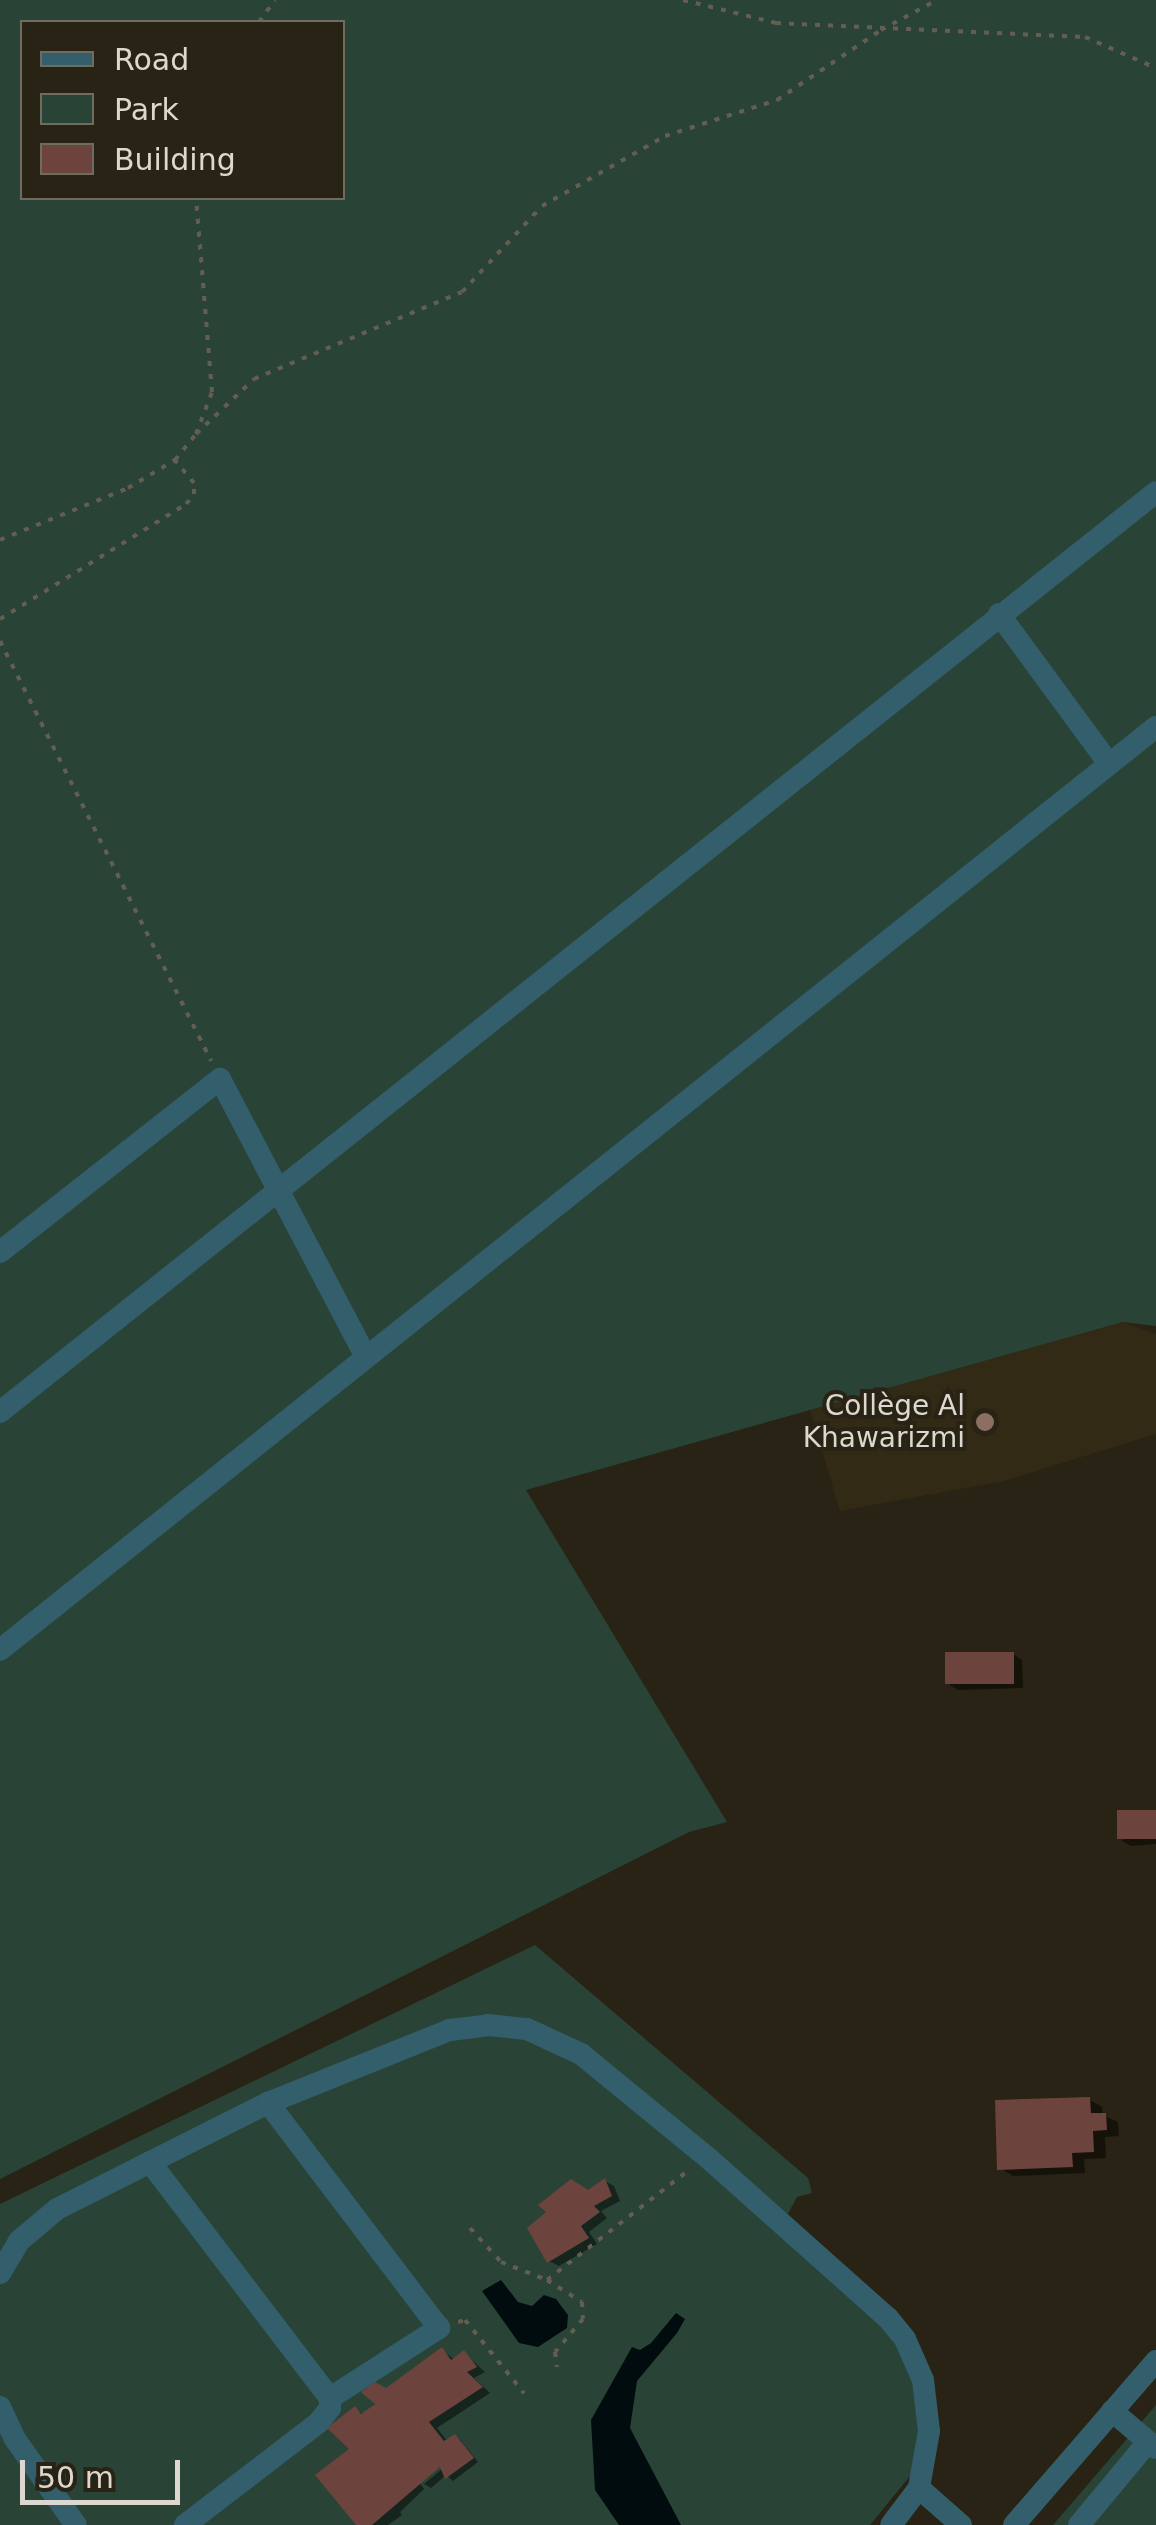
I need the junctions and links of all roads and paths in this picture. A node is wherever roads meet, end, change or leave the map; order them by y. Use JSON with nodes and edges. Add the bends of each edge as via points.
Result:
{"nodes":[{"id":1,"x":684,"y":0,"type":"edge"},
{"id":2,"x":937,"y":0,"type":"edge"},
{"id":3,"x":880,"y":30,"type":"junction"},
{"id":4,"x":1156,"y":68,"type":"edge"},
{"id":5,"x":196,"y":200,"type":"edge"},
{"id":6,"x":196,"y":434,"type":"junction"},
{"id":7,"x":175,"y":460,"type":"junction"},
{"id":8,"x":1156,"y":492,"type":"edge"},
{"id":9,"x":0,"y":540,"type":"edge"},
{"id":10,"x":999,"y":614,"type":"junction"},
{"id":11,"x":0,"y":619,"type":"edge"},
{"id":12,"x":0,"y":641,"type":"edge"},
{"id":13,"x":1156,"y":726,"type":"edge"},
{"id":14,"x":1109,"y":764,"type":"junction"},
{"id":15,"x":220,"y":1078,"type":"junction"},
{"id":16,"x":276,"y":1189,"type":"junction"},
{"id":17,"x":0,"y":1252,"type":"edge"},
{"id":18,"x":366,"y":1357,"type":"junction"},
{"id":19,"x":0,"y":1412,"type":"edge"},
{"id":20,"x":0,"y":1650,"type":"edge"},
{"id":21,"x":268,"y":2103,"type":"junction"},
{"id":22,"x":706,"y":2156,"type":"junction"},
{"id":23,"x":150,"y":2162,"type":"junction"},
{"id":24,"x":470,"y":2228,"type":"dead end"},
{"id":25,"x":0,"y":2273,"type":"edge"},
{"id":26,"x":548,"y":2280,"type":"junction"},
{"id":27,"x":439,"y":2328,"type":"junction"},
{"id":28,"x":1156,"y":2361,"type":"edge"},
{"id":29,"x":558,"y":2367,"type":"dead end"},
{"id":30,"x":524,"y":2392,"type":"dead end"},
{"id":31,"x":330,"y":2398,"type":"junction"},
{"id":32,"x":0,"y":2407,"type":"edge"},
{"id":33,"x":1112,"y":2411,"type":"junction"},
{"id":34,"x":1152,"y":2445,"type":"edge"},
{"id":35,"x":919,"y":2488,"type":"junction"},
{"id":36,"x":76,"y":2525,"type":"edge"},
{"id":37,"x":185,"y":2525,"type":"edge"},
{"id":38,"x":892,"y":2525,"type":"edge"},
{"id":39,"x":962,"y":2525,"type":"edge"},
{"id":40,"x":1014,"y":2525,"type":"edge"},
{"id":41,"x":1079,"y":2525,"type":"edge"}],
"edges":[{"from":1,"to":3,"type":"path","via":[[776,23]]},
{"from":2,"to":3,"type":"path"},
{"from":3,"to":4,"type":"path","via":[[1084,37]]},
{"from":3,"to":6,"type":"path","via":[[777,100],[665,136],[542,206],[462,292],[254,379]]},
{"from":5,"to":6,"type":"path","via":[[212,392]]},
{"from":6,"to":7,"type":"path"},
{"from":7,"to":9,"type":"path","via":[[128,488]]},
{"from":7,"to":11,"type":"path","via":[[194,483],[186,504]]},
{"from":8,"to":10,"type":"street"},
{"from":10,"to":14,"type":"street"},
{"from":10,"to":16,"type":"street"},
{"from":12,"to":15,"type":"path"},
{"from":13,"to":14,"type":"street"},
{"from":14,"to":18,"type":"street"},
{"from":15,"to":16,"type":"street"},
{"from":15,"to":17,"type":"street"},
{"from":16,"to":18,"type":"street"},
{"from":16,"to":19,"type":"street"},
{"from":18,"to":20,"type":"street"},
{"from":21,"to":22,"type":"street","via":[[450,2030],[508,2026],[546,2035],[581,2054]]},
{"from":21,"to":23,"type":"street"},
{"from":21,"to":27,"type":"street"},
{"from":22,"to":26,"type":"path"},
{"from":22,"to":35,"type":"street","via":[[904,2339],[923,2380],[929,2414]]},
{"from":23,"to":25,"type":"street","via":[[57,2209],[20,2241]]},
{"from":23,"to":31,"type":"street"},
{"from":24,"to":26,"type":"path","via":[[501,2262]]},
{"from":26,"to":29,"type":"path","via":[[582,2302],[584,2319],[555,2352]]},
{"from":27,"to":30,"type":"path","via":[[465,2320]]},
{"from":27,"to":31,"type":"street"},
{"from":28,"to":33,"type":"street"},
{"from":31,"to":37,"type":"street","via":[[319,2422]]},
{"from":32,"to":36,"type":"street","via":[[14,2439]]},
{"from":33,"to":34,"type":"street"},
{"from":33,"to":40,"type":"street"},
{"from":34,"to":41,"type":"street"},
{"from":35,"to":38,"type":"street"},
{"from":35,"to":39,"type":"street"}]}
